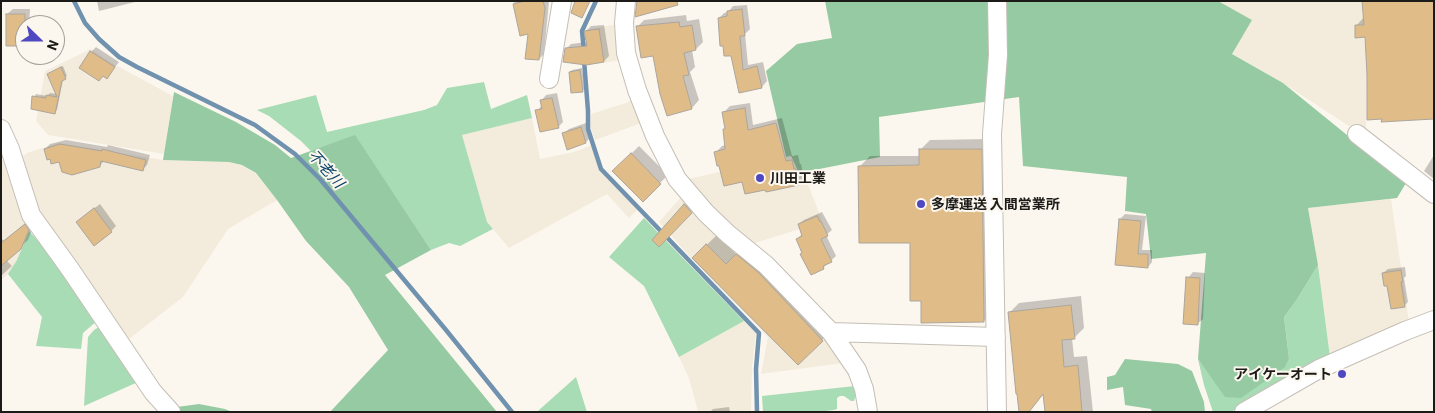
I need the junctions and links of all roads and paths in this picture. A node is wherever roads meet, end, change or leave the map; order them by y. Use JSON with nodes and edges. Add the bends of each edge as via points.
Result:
{"nodes":[{"id":1,"x":562,"y":1,"type":"edge"},
{"id":2,"x":626,"y":1,"type":"edge"},
{"id":3,"x":997,"y":1,"type":"edge"},
{"id":4,"x":549,"y":79,"type":"dead end"},
{"id":5,"x":1,"y":129,"type":"edge"},
{"id":6,"x":1357,"y":134,"type":"dead end"},
{"id":7,"x":1434,"y":194,"type":"edge"},
{"id":8,"x":1434,"y":320,"type":"edge"},
{"id":9,"x":830,"y":332,"type":"junction"},
{"id":10,"x":996,"y":337,"type":"junction"},
{"id":11,"x":171,"y":412,"type":"edge"},
{"id":12,"x":868,"y":412,"type":"edge"},
{"id":13,"x":997,"y":412,"type":"edge"},
{"id":14,"x":1244,"y":412,"type":"edge"}],
"edges":[{"from":1,"to":4,"type":"street"},
{"from":2,"to":9,"type":"street","via":[[626,53],[655,136],[677,179],[717,224],[766,264]]},
{"from":3,"to":10,"type":"street","via":[[998,56],[992,134]]},
{"from":5,"to":11,"type":"street","via":[[31,215],[153,392]]},
{"from":6,"to":7,"type":"street"},
{"from":8,"to":14,"type":"street","via":[[1319,370]]},
{"from":9,"to":10,"type":"street"},
{"from":9,"to":12,"type":"street","via":[[857,370]]},
{"from":10,"to":13,"type":"street"}]}
